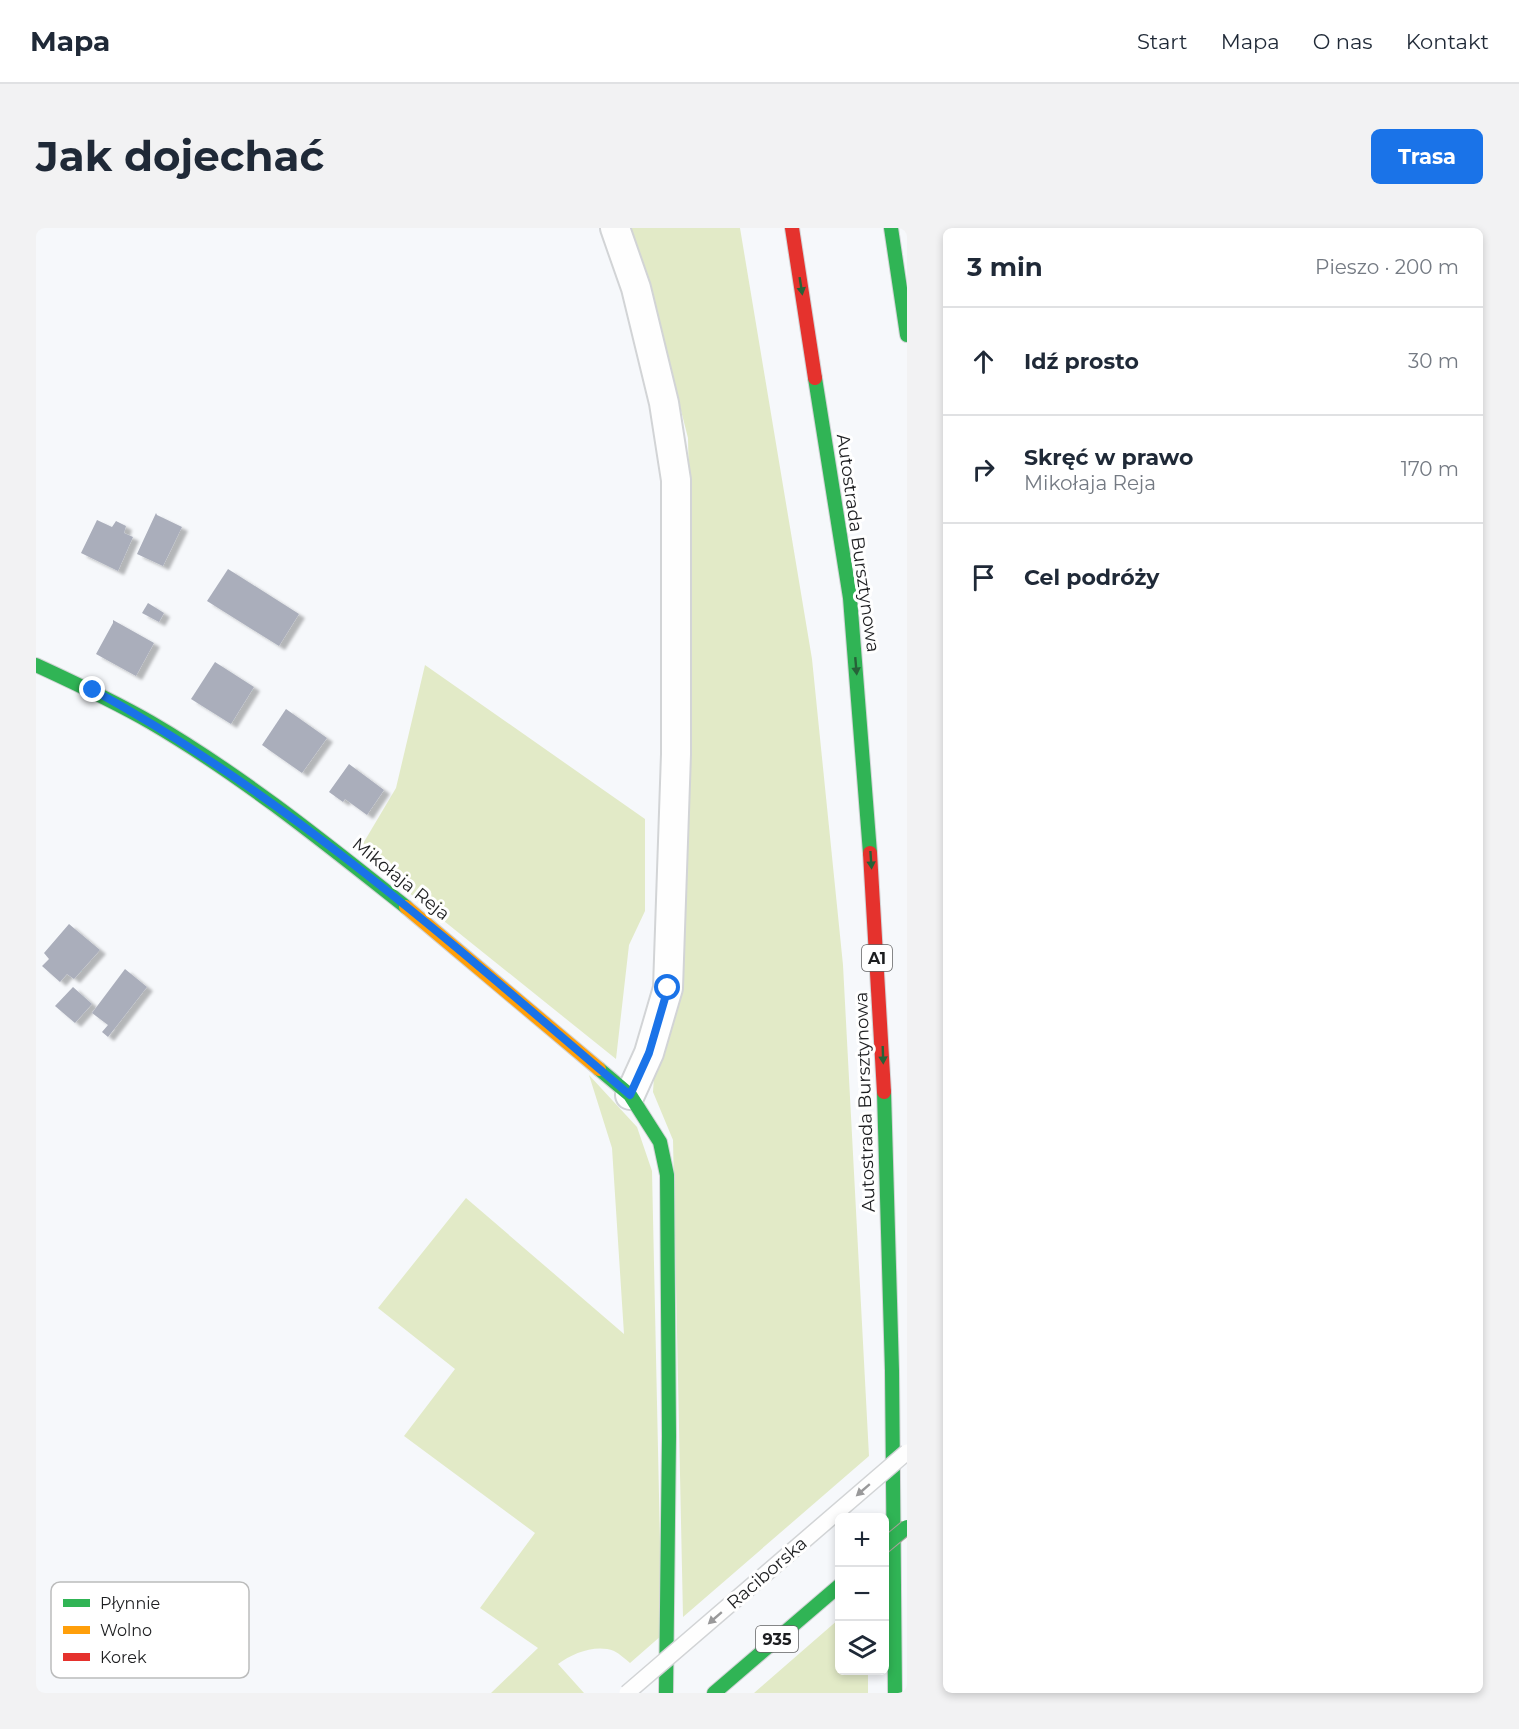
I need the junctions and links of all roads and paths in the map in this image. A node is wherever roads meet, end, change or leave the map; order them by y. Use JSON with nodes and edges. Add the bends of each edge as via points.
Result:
{"nodes":[{"id":1,"x":615,"y":228,"type":"edge"},
{"id":2,"x":792,"y":228,"type":"edge"},
{"id":3,"x":891,"y":228,"type":"edge"},
{"id":4,"x":907,"y":335,"type":"edge"},
{"id":5,"x":36,"y":665,"type":"edge"},
{"id":6,"x":630,"y":1095,"type":"junction"},
{"id":7,"x":907,"y":1452,"type":"edge"},
{"id":8,"x":907,"y":1527,"type":"edge"},
{"id":9,"x":889,"y":1543,"type":"edge"},
{"id":10,"x":835,"y":1589,"type":"edge"},
{"id":11,"x":627,"y":1693,"type":"edge"},
{"id":12,"x":666,"y":1693,"type":"edge"},
{"id":13,"x":714,"y":1693,"type":"edge"},
{"id":14,"x":895,"y":1693,"type":"edge"}],
"edges":[{"from":1,"to":6,"type":"street","via":[[636,288],[664,403],[676,480],[676,754],[668,988],[649,1053]]},
{"from":2,"to":14,"type":"main road","name":"Autostrada Bursztynowa","number":"A1","one_way":true,"via":[[850,598],[868,815],[883,1050],[892,1371]]},
{"from":3,"to":4,"type":"main road"},
{"from":5,"to":6,"type":"main road","name":"Mikołaja Reja","via":[[93,690],[150,722],[209,759],[346,858]]},
{"from":6,"to":12,"type":"main road","name":"Mikołaja Reja","via":[[660,1142],[667,1175]]},
{"from":7,"to":11,"type":"lane","name":"Raciborska","one_way":true,"bridge":true},
{"from":8,"to":9,"type":"main road","bridge":true},
{"from":10,"to":13,"type":"main road","number":"935"}]}
